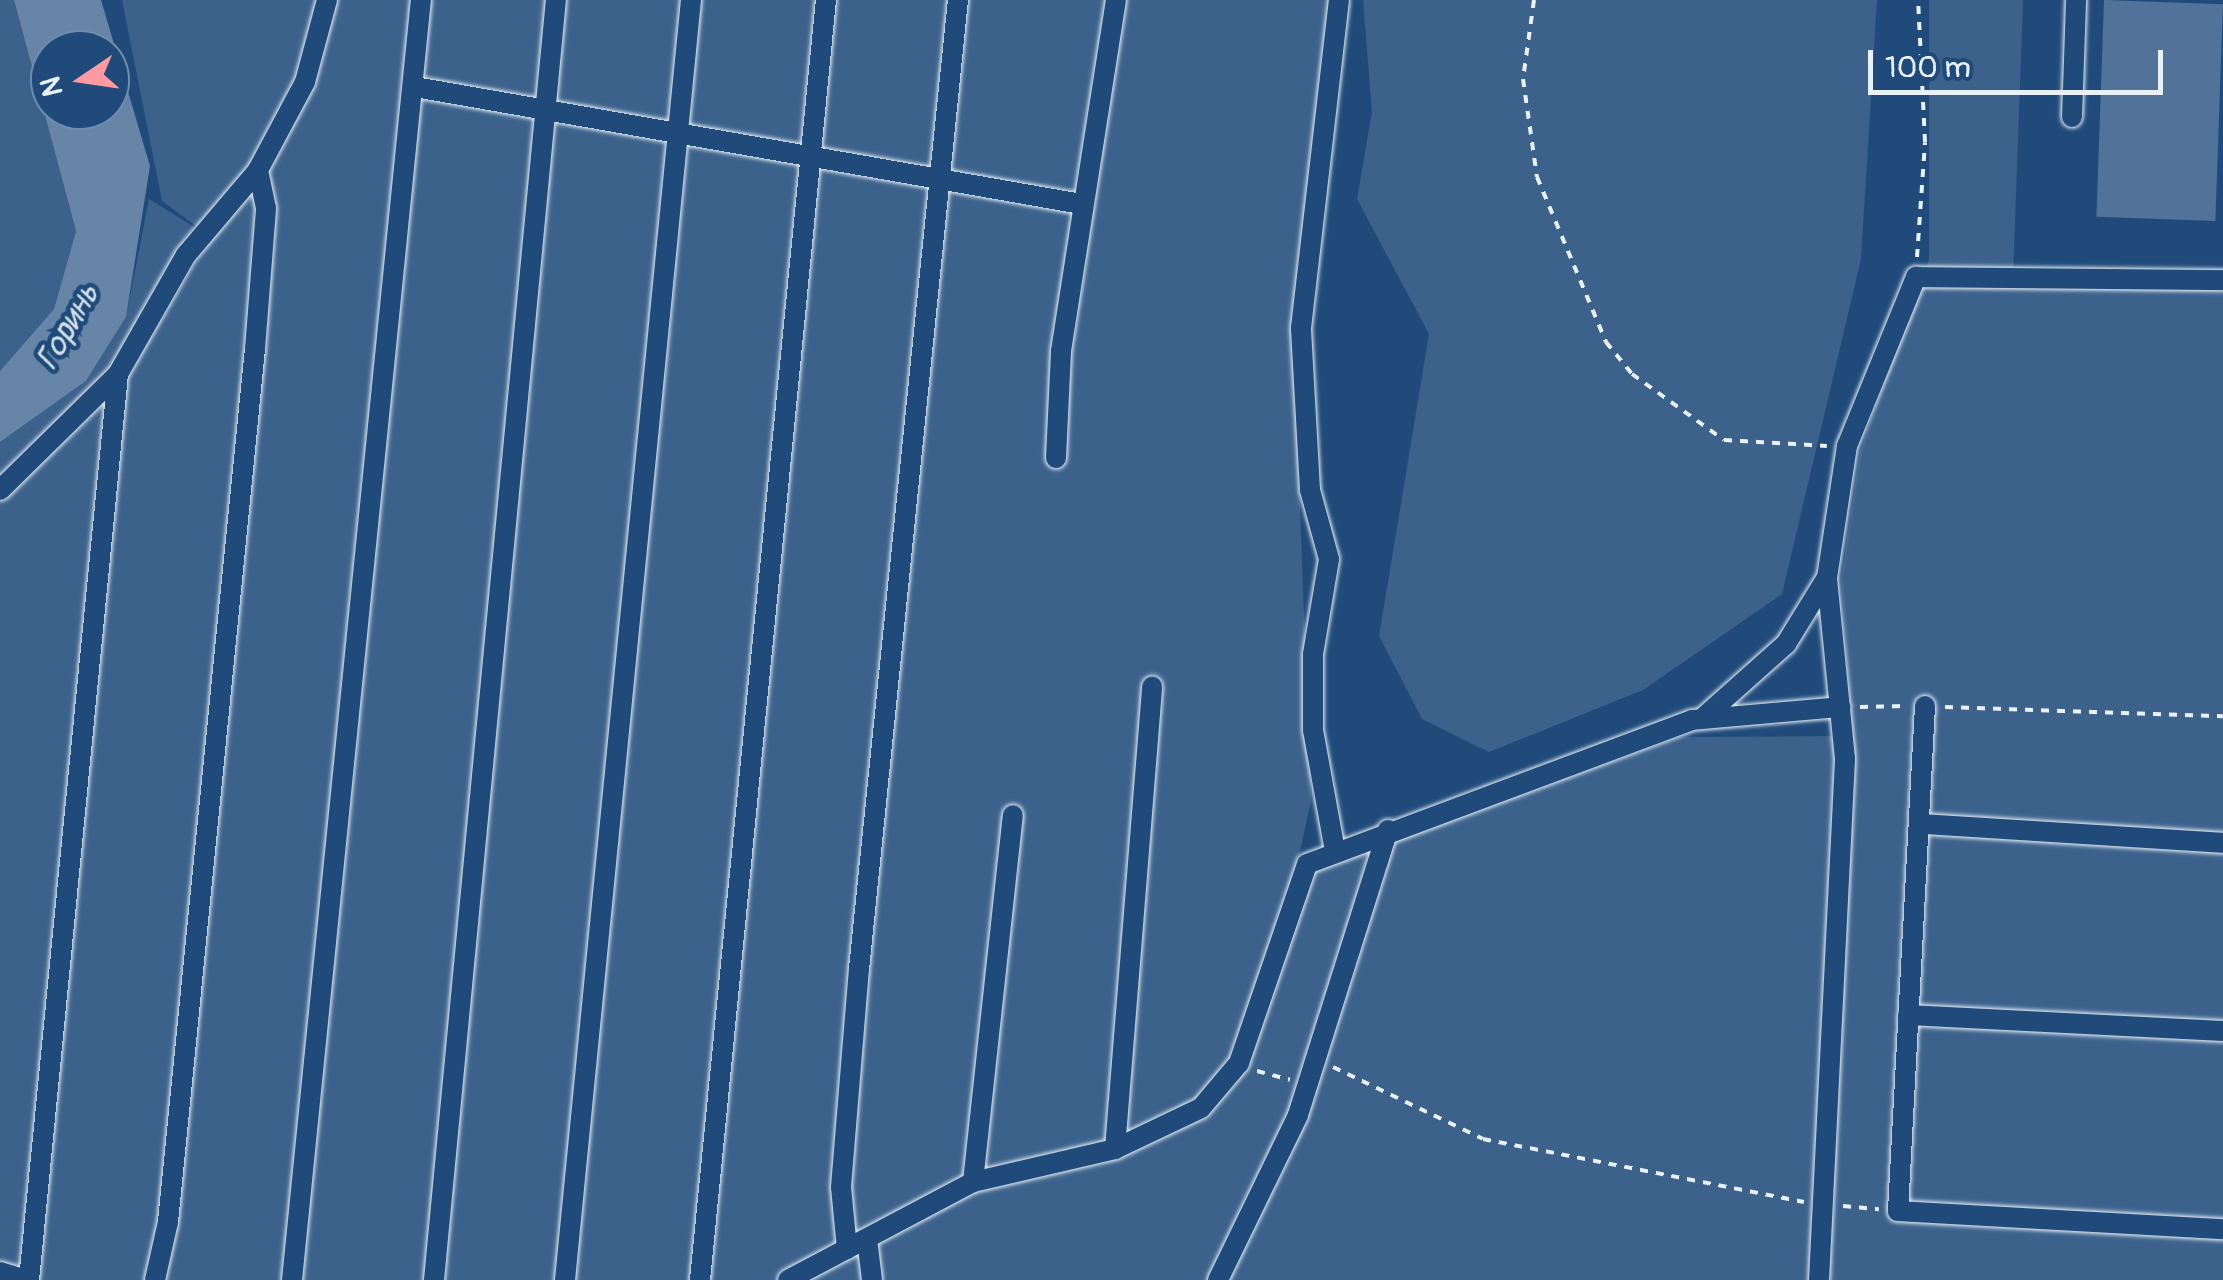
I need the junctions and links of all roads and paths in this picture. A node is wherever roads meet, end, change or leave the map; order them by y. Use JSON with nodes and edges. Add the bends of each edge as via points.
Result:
{"nodes":[{"id":1,"x":327,"y":0,"type":"edge"},
{"id":2,"x":421,"y":0,"type":"edge"},
{"id":3,"x":556,"y":0,"type":"edge"},
{"id":4,"x":691,"y":0,"type":"edge"},
{"id":5,"x":826,"y":0,"type":"edge"},
{"id":6,"x":958,"y":0,"type":"edge"},
{"id":7,"x":1116,"y":0,"type":"edge"},
{"id":8,"x":1339,"y":0,"type":"edge"},
{"id":9,"x":1534,"y":0,"type":"edge"},
{"id":10,"x":1918,"y":0,"type":"edge"},
{"id":11,"x":2076,"y":0,"type":"edge"},
{"id":12,"x":414,"y":86,"type":"junction"},
{"id":13,"x":546,"y":110,"type":"junction"},
{"id":14,"x":2072,"y":118,"type":"dead end"},
{"id":15,"x":677,"y":135,"type":"junction"},
{"id":16,"x":808,"y":158,"type":"junction"},
{"id":17,"x":258,"y":170,"type":"junction"},
{"id":18,"x":939,"y":182,"type":"junction"},
{"id":19,"x":1081,"y":204,"type":"junction"},
{"id":20,"x":1916,"y":277,"type":"junction"},
{"id":21,"x":2223,"y":280,"type":"edge"},
{"id":22,"x":118,"y":374,"type":"junction"},
{"id":23,"x":1846,"y":446,"type":"junction"},
{"id":24,"x":1056,"y":458,"type":"dead end"},
{"id":25,"x":0,"y":490,"type":"edge"},
{"id":26,"x":1827,"y":578,"type":"junction"},
{"id":27,"x":1152,"y":686,"type":"dead end"},
{"id":28,"x":1926,"y":706,"type":"junction"},
{"id":29,"x":1840,"y":707,"type":"junction"},
{"id":30,"x":2223,"y":716,"type":"edge"},
{"id":31,"x":1703,"y":718,"type":"junction"},
{"id":32,"x":1013,"y":815,"type":"dead end"},
{"id":33,"x":1923,"y":824,"type":"junction"},
{"id":34,"x":1388,"y":830,"type":"junction"},
{"id":35,"x":2223,"y":843,"type":"edge"},
{"id":36,"x":1335,"y":851,"type":"junction"},
{"id":37,"x":1908,"y":1015,"type":"junction"},
{"id":38,"x":2223,"y":1031,"type":"edge"},
{"id":39,"x":1238,"y":1063,"type":"junction"},
{"id":40,"x":1312,"y":1075,"type":"junction"},
{"id":41,"x":1115,"y":1149,"type":"junction"},
{"id":42,"x":973,"y":1182,"type":"junction"},
{"id":43,"x":1818,"y":1205,"type":"junction"},
{"id":44,"x":1898,"y":1211,"type":"junction"},
{"id":45,"x":2223,"y":1228,"type":"edge"},
{"id":46,"x":867,"y":1238,"type":"junction"},
{"id":47,"x":847,"y":1249,"type":"junction"},
{"id":48,"x":0,"y":1272,"type":"edge"},
{"id":49,"x":28,"y":1280,"type":"edge"},
{"id":50,"x":155,"y":1280,"type":"edge"},
{"id":51,"x":292,"y":1280,"type":"edge"},
{"id":52,"x":434,"y":1280,"type":"edge"},
{"id":53,"x":565,"y":1280,"type":"edge"},
{"id":54,"x":700,"y":1280,"type":"edge"},
{"id":55,"x":788,"y":1280,"type":"edge"},
{"id":56,"x":872,"y":1280,"type":"edge"},
{"id":57,"x":1218,"y":1280,"type":"edge"},
{"id":58,"x":1819,"y":1280,"type":"edge"}],
"edges":[{"from":1,"to":17,"type":"street","via":[[305,82]]},
{"from":2,"to":12,"type":"street"},
{"from":3,"to":13,"type":"street"},
{"from":4,"to":15,"type":"street"},
{"from":5,"to":16,"type":"street"},
{"from":6,"to":18,"type":"street"},
{"from":7,"to":19,"type":"street"},
{"from":8,"to":36,"type":"street","via":[[1300,328],[1310,490],[1329,560],[1313,730]]},
{"from":9,"to":23,"type":"path","via":[[1523,79],[1537,178],[1606,342],[1632,374],[1724,440]]},
{"from":10,"to":20,"type":"path","via":[[1925,142]]},
{"from":11,"to":14,"type":"street"},
{"from":12,"to":13,"type":"street"},
{"from":12,"to":51,"type":"street"},
{"from":13,"to":15,"type":"street"},
{"from":13,"to":52,"type":"street"},
{"from":15,"to":16,"type":"street"},
{"from":15,"to":53,"type":"street"},
{"from":16,"to":18,"type":"street"},
{"from":16,"to":54,"type":"street"},
{"from":17,"to":22,"type":"street","via":[[186,255]]},
{"from":17,"to":50,"type":"street","via":[[266,208],[253,369],[168,1222]]},
{"from":18,"to":19,"type":"street"},
{"from":18,"to":47,"type":"street","via":[[840,1187]]},
{"from":19,"to":24,"type":"street"},
{"from":20,"to":21,"type":"street"},
{"from":20,"to":23,"type":"street"},
{"from":22,"to":25,"type":"street"},
{"from":22,"to":49,"type":"street"},
{"from":23,"to":26,"type":"street"},
{"from":26,"to":29,"type":"street"},
{"from":26,"to":31,"type":"street","via":[[1786,644]]},
{"from":27,"to":41,"type":"street"},
{"from":28,"to":29,"type":"path"},
{"from":28,"to":30,"type":"path"},
{"from":28,"to":33,"type":"street"},
{"from":29,"to":31,"type":"street"},
{"from":29,"to":43,"type":"street","via":[[1843,826]]},
{"from":31,"to":34,"type":"street"},
{"from":32,"to":42,"type":"street"},
{"from":33,"to":35,"type":"street"},
{"from":33,"to":37,"type":"street"},
{"from":34,"to":36,"type":"street"},
{"from":34,"to":40,"type":"street"},
{"from":36,"to":39,"type":"street","via":[[1307,864],[1294,885]]},
{"from":37,"to":38,"type":"street"},
{"from":37,"to":44,"type":"street"},
{"from":39,"to":40,"type":"path","via":[[1282,1082]]},
{"from":39,"to":41,"type":"street","via":[[1201,1108]]},
{"from":40,"to":43,"type":"path","via":[[1337,1065],[1483,1139]]},
{"from":40,"to":57,"type":"street"},
{"from":41,"to":42,"type":"street"},
{"from":42,"to":46,"type":"street"},
{"from":43,"to":44,"type":"path"},
{"from":43,"to":58,"type":"street"},
{"from":44,"to":45,"type":"street"},
{"from":46,"to":47,"type":"street"},
{"from":46,"to":56,"type":"street"},
{"from":47,"to":55,"type":"street"},
{"from":48,"to":49,"type":"street"}]}
